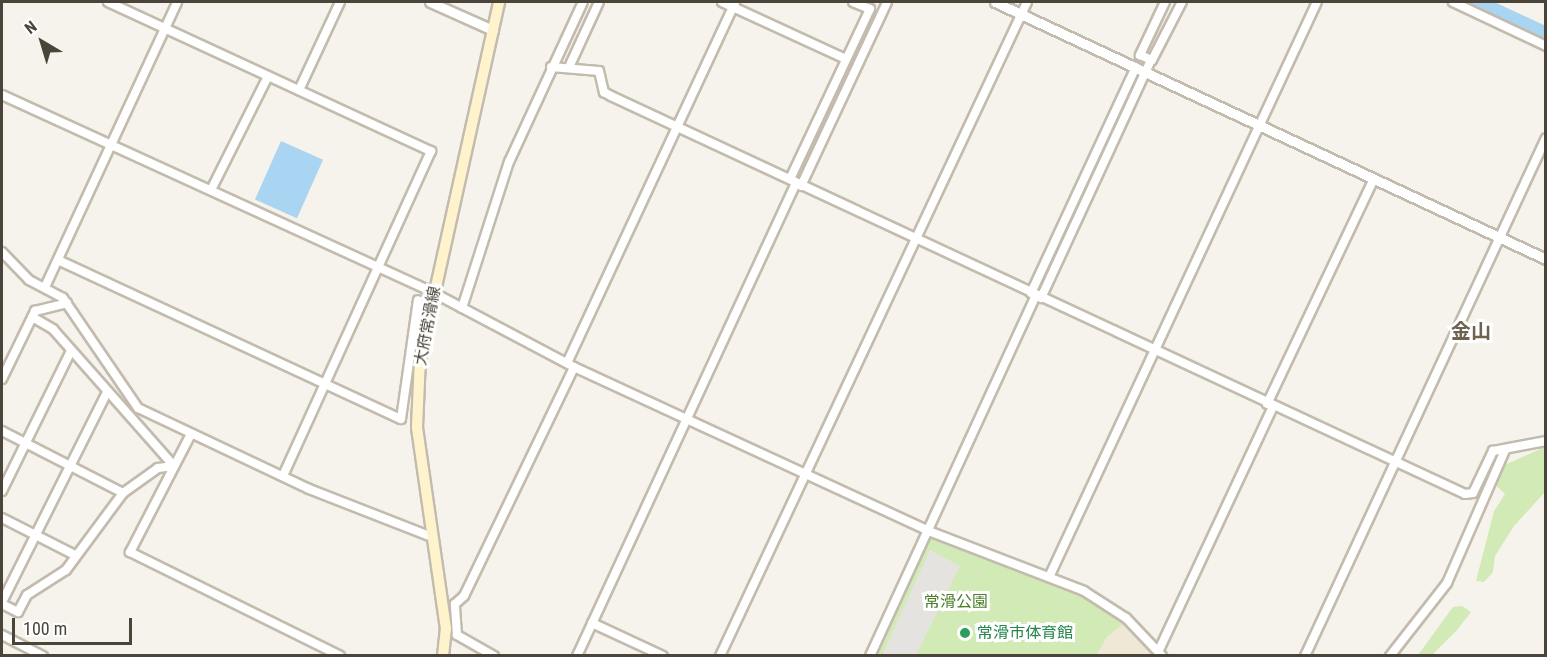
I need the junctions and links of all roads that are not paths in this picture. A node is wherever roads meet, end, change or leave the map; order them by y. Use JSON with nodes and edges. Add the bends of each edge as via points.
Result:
{"nodes":[{"id":1,"x":108,"y":2,"type":"edge"},
{"id":2,"x":177,"y":2,"type":"edge"},
{"id":3,"x":340,"y":2,"type":"edge"},
{"id":4,"x":430,"y":2,"type":"edge"},
{"id":5,"x":499,"y":2,"type":"edge"},
{"id":6,"x":583,"y":2,"type":"edge"},
{"id":7,"x":599,"y":2,"type":"edge"},
{"id":8,"x":722,"y":2,"type":"edge"},
{"id":9,"x":853,"y":2,"type":"edge"},
{"id":10,"x":887,"y":2,"type":"edge"},
{"id":11,"x":995,"y":2,"type":"edge"},
{"id":12,"x":1027,"y":2,"type":"edge"},
{"id":13,"x":1165,"y":2,"type":"edge"},
{"id":14,"x":1182,"y":2,"type":"edge"},
{"id":15,"x":1317,"y":2,"type":"edge"},
{"id":16,"x":1453,"y":2,"type":"edge"},
{"id":17,"x":734,"y":4,"type":"edge"},
{"id":18,"x":1021,"y":14,"type":"junction"},
{"id":19,"x":165,"y":28,"type":"junction"},
{"id":20,"x":493,"y":30,"type":"junction"},
{"id":21,"x":1545,"y":46,"type":"edge"},
{"id":22,"x":846,"y":59,"type":"junction"},
{"id":23,"x":1151,"y":60,"type":"junction"},
{"id":24,"x":570,"y":65,"type":"junction"},
{"id":25,"x":551,"y":67,"type":"junction"},
{"id":26,"x":1136,"y":67,"type":"junction"},
{"id":27,"x":1146,"y":71,"type":"junction"},
{"id":28,"x":268,"y":76,"type":"junction"},
{"id":29,"x":299,"y":90,"type":"junction"},
{"id":30,"x":2,"y":94,"type":"edge"},
{"id":31,"x":1260,"y":125,"type":"junction"},
{"id":32,"x":676,"y":127,"type":"junction"},
{"id":33,"x":1545,"y":138,"type":"edge"},
{"id":34,"x":112,"y":144,"type":"junction"},
{"id":35,"x":1374,"y":179,"type":"junction"},
{"id":36,"x":796,"y":183,"type":"junction"},
{"id":37,"x":211,"y":190,"type":"junction"},
{"id":38,"x":1499,"y":237,"type":"junction"},
{"id":39,"x":917,"y":239,"type":"junction"},
{"id":40,"x":2,"y":252,"type":"edge"},
{"id":41,"x":1545,"y":259,"type":"edge"},
{"id":42,"x":58,"y":260,"type":"junction"},
{"id":43,"x":378,"y":268,"type":"junction"},
{"id":44,"x":45,"y":287,"type":"junction"},
{"id":45,"x":434,"y":293,"type":"junction"},
{"id":46,"x":1036,"y":295,"type":"junction"},
{"id":47,"x":417,"y":300,"type":"dead end"},
{"id":48,"x":67,"y":303,"type":"junction"},
{"id":49,"x":462,"y":308,"type":"junction"},
{"id":50,"x":32,"y":317,"type":"junction"},
{"id":51,"x":1155,"y":350,"type":"junction"},
{"id":52,"x":71,"y":351,"type":"junction"},
{"id":53,"x":570,"y":365,"type":"junction"},
{"id":54,"x":2,"y":379,"type":"edge"},
{"id":55,"x":325,"y":383,"type":"junction"},
{"id":56,"x":106,"y":394,"type":"junction"},
{"id":57,"x":1270,"y":405,"type":"junction"},
{"id":58,"x":686,"y":419,"type":"junction"},
{"id":59,"x":2,"y":431,"type":"edge"},
{"id":60,"x":191,"y":434,"type":"junction"},
{"id":61,"x":1545,"y":441,"type":"edge"},
{"id":62,"x":26,"y":443,"type":"junction"},
{"id":63,"x":1505,"y":450,"type":"junction"},
{"id":64,"x":1392,"y":461,"type":"junction"},
{"id":65,"x":71,"y":466,"type":"junction"},
{"id":66,"x":174,"y":466,"type":"junction"},
{"id":67,"x":805,"y":474,"type":"junction"},
{"id":68,"x":283,"y":476,"type":"junction"},
{"id":69,"x":2,"y":491,"type":"edge"},
{"id":70,"x":123,"y":493,"type":"junction"},
{"id":71,"x":2,"y":518,"type":"edge"},
{"id":72,"x":926,"y":530,"type":"junction"},
{"id":73,"x":36,"y":535,"type":"junction"},
{"id":74,"x":432,"y":537,"type":"junction"},
{"id":75,"x":75,"y":555,"type":"junction"},
{"id":76,"x":1050,"y":575,"type":"junction"},
{"id":77,"x":2,"y":603,"type":"edge"},
{"id":78,"x":592,"y":623,"type":"junction"},
{"id":79,"x":2,"y":635,"type":"edge"},
{"id":80,"x":1161,"y":653,"type":"edge"},
{"id":81,"x":43,"y":656,"type":"edge"},
{"id":82,"x":340,"y":656,"type":"edge"},
{"id":83,"x":443,"y":656,"type":"edge"},
{"id":84,"x":494,"y":656,"type":"edge"},
{"id":85,"x":576,"y":656,"type":"edge"},
{"id":86,"x":663,"y":656,"type":"edge"},
{"id":87,"x":720,"y":656,"type":"edge"},
{"id":88,"x":870,"y":656,"type":"edge"},
{"id":89,"x":1305,"y":656,"type":"edge"},
{"id":90,"x":1390,"y":656,"type":"edge"}],
"edges":[{"from":1,"to":19,"type":"street"},
{"from":2,"to":19,"type":"street"},
{"from":3,"to":29,"type":"street"},
{"from":4,"to":20,"type":"street"},
{"from":5,"to":20,"type":"main road","name":"大府常滑線"},
{"from":6,"to":25,"type":"street"},
{"from":7,"to":24,"type":"street"},
{"from":8,"to":17,"type":"street"},
{"from":9,"to":22,"type":"street","via":[[870,9]]},
{"from":10,"to":36,"type":"street"},
{"from":11,"to":18,"type":"street"},
{"from":12,"to":18,"type":"street"},
{"from":13,"to":23,"type":"street","via":[[1140,55]]},
{"from":14,"to":23,"type":"street"},
{"from":15,"to":31,"type":"street"},
{"from":16,"to":21,"type":"street"},
{"from":17,"to":22,"type":"street"},
{"from":17,"to":32,"type":"street"},
{"from":18,"to":26,"type":"street"},
{"from":18,"to":39,"type":"street"},
{"from":19,"to":28,"type":"street"},
{"from":19,"to":34,"type":"street"},
{"from":20,"to":45,"type":"main road","name":"大府常滑線"},
{"from":22,"to":36,"type":"street"},
{"from":23,"to":27,"type":"street"},
{"from":24,"to":25,"type":"street"},
{"from":24,"to":32,"type":"street","via":[[599,71],[604,92]]},
{"from":25,"to":49,"type":"street","via":[[509,162]]},
{"from":26,"to":27,"type":"street"},
{"from":26,"to":46,"type":"street"},
{"from":27,"to":31,"type":"street"},
{"from":27,"to":46,"type":"street"},
{"from":28,"to":29,"type":"street"},
{"from":28,"to":37,"type":"street"},
{"from":29,"to":43,"type":"street","via":[[431,151]]},
{"from":30,"to":34,"type":"street"},
{"from":31,"to":35,"type":"street"},
{"from":31,"to":51,"type":"street"},
{"from":32,"to":36,"type":"street"},
{"from":32,"to":53,"type":"street"},
{"from":33,"to":38,"type":"street"},
{"from":34,"to":37,"type":"street"},
{"from":34,"to":42,"type":"street"},
{"from":35,"to":38,"type":"street"},
{"from":35,"to":57,"type":"street"},
{"from":36,"to":39,"type":"street"},
{"from":36,"to":58,"type":"street"},
{"from":37,"to":43,"type":"street"},
{"from":38,"to":41,"type":"street"},
{"from":38,"to":64,"type":"street"},
{"from":39,"to":46,"type":"street"},
{"from":39,"to":67,"type":"street"},
{"from":40,"to":44,"type":"street","via":[[22,275]]},
{"from":42,"to":44,"type":"street"},
{"from":42,"to":55,"type":"street"},
{"from":43,"to":45,"type":"street"},
{"from":43,"to":55,"type":"street"},
{"from":44,"to":48,"type":"street"},
{"from":45,"to":49,"type":"street"},
{"from":45,"to":74,"type":"main road","name":"大府常滑線","via":[[420,359],[417,427]]},
{"from":46,"to":51,"type":"street"},
{"from":46,"to":72,"type":"street"},
{"from":47,"to":55,"type":"street","via":[[401,419]]},
{"from":48,"to":50,"type":"street","via":[[35,311]]},
{"from":48,"to":60,"type":"street","via":[[138,408]]},
{"from":49,"to":53,"type":"street"},
{"from":50,"to":52,"type":"street","via":[[53,329]]},
{"from":50,"to":54,"type":"street"},
{"from":51,"to":57,"type":"street"},
{"from":51,"to":76,"type":"street"},
{"from":52,"to":56,"type":"street"},
{"from":52,"to":62,"type":"street"},
{"from":53,"to":58,"type":"street"},
{"from":53,"to":84,"type":"street","via":[[464,596],[455,604],[457,635]]},
{"from":55,"to":68,"type":"street"},
{"from":56,"to":65,"type":"street"},
{"from":56,"to":66,"type":"street"},
{"from":57,"to":64,"type":"street"},
{"from":57,"to":80,"type":"street"},
{"from":58,"to":67,"type":"street"},
{"from":58,"to":78,"type":"street"},
{"from":59,"to":62,"type":"street"},
{"from":60,"to":66,"type":"street"},
{"from":60,"to":68,"type":"street"},
{"from":61,"to":63,"type":"street"},
{"from":62,"to":65,"type":"street"},
{"from":62,"to":69,"type":"street"},
{"from":63,"to":64,"type":"street","via":[[1492,453],[1470,494]]},
{"from":63,"to":90,"type":"street","via":[[1447,583]]},
{"from":64,"to":89,"type":"street"},
{"from":65,"to":70,"type":"street"},
{"from":65,"to":73,"type":"street"},
{"from":66,"to":70,"type":"street","via":[[158,468]]},
{"from":66,"to":82,"type":"street","via":[[130,552]]},
{"from":67,"to":72,"type":"street"},
{"from":67,"to":87,"type":"street"},
{"from":68,"to":74,"type":"street"},
{"from":70,"to":75,"type":"street"},
{"from":71,"to":73,"type":"street"},
{"from":72,"to":76,"type":"street"},
{"from":72,"to":88,"type":"street"},
{"from":73,"to":75,"type":"street"},
{"from":73,"to":77,"type":"street"},
{"from":74,"to":83,"type":"main road","name":"大府常滑線","via":[[446,629]]},
{"from":75,"to":77,"type":"street","via":[[66,570],[27,595],[18,612]]},
{"from":76,"to":80,"type":"street","via":[[1101,599]]},
{"from":78,"to":85,"type":"street"},
{"from":78,"to":86,"type":"street"},
{"from":79,"to":81,"type":"street"}]}
